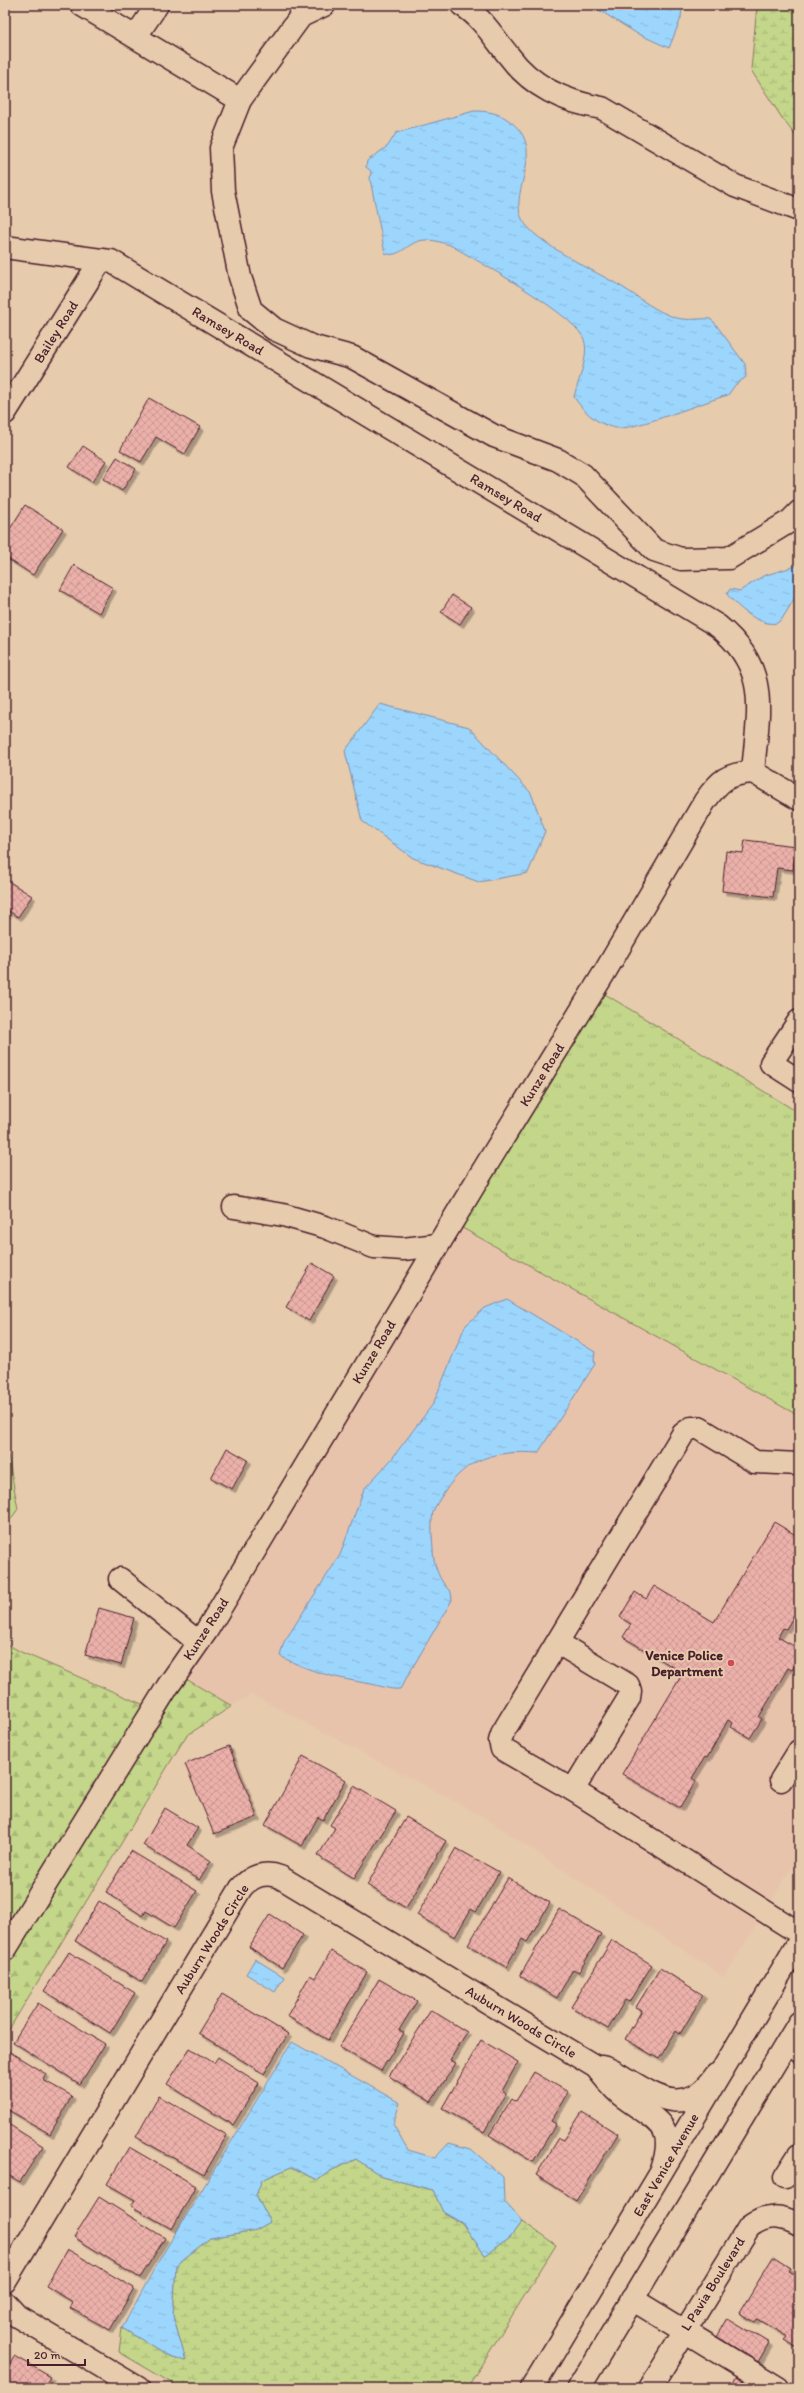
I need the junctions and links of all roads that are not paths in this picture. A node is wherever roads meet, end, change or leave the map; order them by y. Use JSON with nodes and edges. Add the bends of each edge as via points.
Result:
{"nodes":[{"id":1,"x":82,"y":5,"type":"edge"},
{"id":2,"x":157,"y":5,"type":"edge"},
{"id":3,"x":324,"y":5,"type":"edge"},
{"id":4,"x":462,"y":5,"type":"edge"},
{"id":5,"x":136,"y":36,"type":"junction"},
{"id":6,"x":240,"y":100,"type":"junction"},
{"id":7,"x":799,"y":210,"type":"edge"},
{"id":8,"x":5,"y":247,"type":"edge"},
{"id":9,"x":106,"y":260,"type":"junction"},
{"id":10,"x":5,"y":413,"type":"edge"},
{"id":11,"x":799,"y":512,"type":"edge"},
{"id":12,"x":753,"y":772,"type":"junction"},
{"id":13,"x":799,"y":799,"type":"edge"},
{"id":14,"x":799,"y":1021,"type":"edge"},
{"id":15,"x":799,"y":1081,"type":"edge"},
{"id":16,"x":234,"y":1207,"type":"dead end"},
{"id":17,"x":438,"y":1245,"type":"junction"},
{"id":18,"x":799,"y":1464,"type":"edge"},
{"id":19,"x":120,"y":1580,"type":"dead end"},
{"id":20,"x":198,"y":1642,"type":"junction"},
{"id":21,"x":558,"y":1643,"type":"junction"},
{"id":22,"x":799,"y":1751,"type":"edge"},
{"id":23,"x":781,"y":1780,"type":"dead end"},
{"id":24,"x":573,"y":1790,"type":"junction"},
{"id":25,"x":799,"y":1933,"type":"edge"},
{"id":26,"x":799,"y":1942,"type":"edge"},
{"id":27,"x":5,"y":1950,"type":"edge"},
{"id":28,"x":799,"y":2024,"type":"edge"},
{"id":29,"x":793,"y":2048,"type":"edge"},
{"id":30,"x":732,"y":2051,"type":"junction"},
{"id":31,"x":596,"y":2067,"type":"junction"},
{"id":32,"x":799,"y":2155,"type":"edge"},
{"id":33,"x":785,"y":2177,"type":"dead end"},
{"id":34,"x":659,"y":2178,"type":"junction"},
{"id":35,"x":799,"y":2225,"type":"edge"},
{"id":36,"x":5,"y":2281,"type":"edge"},
{"id":37,"x":632,"y":2299,"type":"junction"},
{"id":38,"x":5,"y":2303,"type":"edge"},
{"id":39,"x":684,"y":2332,"type":"junction"},
{"id":40,"x":138,"y":2388,"type":"edge"},
{"id":41,"x":532,"y":2388,"type":"edge"},
{"id":42,"x":579,"y":2388,"type":"edge"},
{"id":43,"x":650,"y":2388,"type":"edge"},
{"id":44,"x":778,"y":2388,"type":"edge"}],
"edges":[{"from":1,"to":5,"type":"street"},
{"from":2,"to":5,"type":"street"},
{"from":3,"to":6,"type":"street","via":[[301,16]]},
{"from":4,"to":7,"type":"street","via":[[477,14],[528,78],[549,92],[581,104],[602,108],[736,186]]},
{"from":5,"to":6,"type":"street"},
{"from":6,"to":11,"type":"street","via":[[221,148],[223,191],[240,277],[251,310],[274,329],[311,346],[352,357],[494,436],[558,460],[583,475],[654,550],[681,559],[729,558],[790,521]]},
{"from":8,"to":9,"type":"street"},
{"from":9,"to":10,"type":"street","name":"Bailey Road"},
{"from":9,"to":12,"type":"street","name":"Ramsey Road","via":[[718,626],[734,639],[744,652],[757,683],[758,706]]},
{"from":12,"to":13,"type":"street"},
{"from":12,"to":17,"type":"street","name":"Kunze Road","via":[[733,774],[722,780],[705,801],[606,970]]},
{"from":14,"to":15,"type":"street","via":[[771,1064]]},
{"from":16,"to":17,"type":"street","via":[[283,1215],[325,1227],[374,1247],[403,1249]]},
{"from":17,"to":20,"type":"street","name":"Kunze Road"},
{"from":18,"to":21,"type":"street","via":[[755,1462],[699,1428],[691,1428],[683,1434]]},
{"from":19,"to":20,"type":"street"},
{"from":20,"to":27,"type":"street","name":"Kunze Road","via":[[168,1686]]},
{"from":21,"to":24,"type":"street","via":[[628,1685],[630,1691],[629,1698]]},
{"from":21,"to":24,"type":"street","via":[[503,1732],[500,1741],[502,1749]]},
{"from":22,"to":23,"type":"street"},
{"from":24,"to":25,"type":"street"},
{"from":26,"to":30,"type":"street","name":"East Venice Avenue"},
{"from":28,"to":29,"type":"street"},
{"from":29,"to":37,"type":"street"},
{"from":30,"to":31,"type":"street","name":"Auburn Woods Circle","via":[[707,2088],[686,2100],[670,2101],[656,2097],[609,2070]]},
{"from":30,"to":34,"type":"street","name":"East Venice Avenue"},
{"from":31,"to":34,"type":"street","name":"Auburn Woods Circle","via":[[615,2090],[662,2125],[667,2150]]},
{"from":31,"to":36,"type":"street","name":"Auburn Woods Circle","via":[[280,1877],[266,1874],[256,1876],[241,1888]]},
{"from":32,"to":33,"type":"street"},
{"from":34,"to":41,"type":"street","name":"East Venice Avenue"},
{"from":35,"to":39,"type":"street","name":"L Pavia Boulevard","via":[[787,2219],[770,2216],[749,2226]]},
{"from":37,"to":39,"type":"street"},
{"from":37,"to":42,"type":"street"},
{"from":38,"to":40,"type":"street","via":[[17,2316]]},
{"from":39,"to":43,"type":"street","name":"L Pavia Boulevard"},
{"from":39,"to":44,"type":"street"}]}
